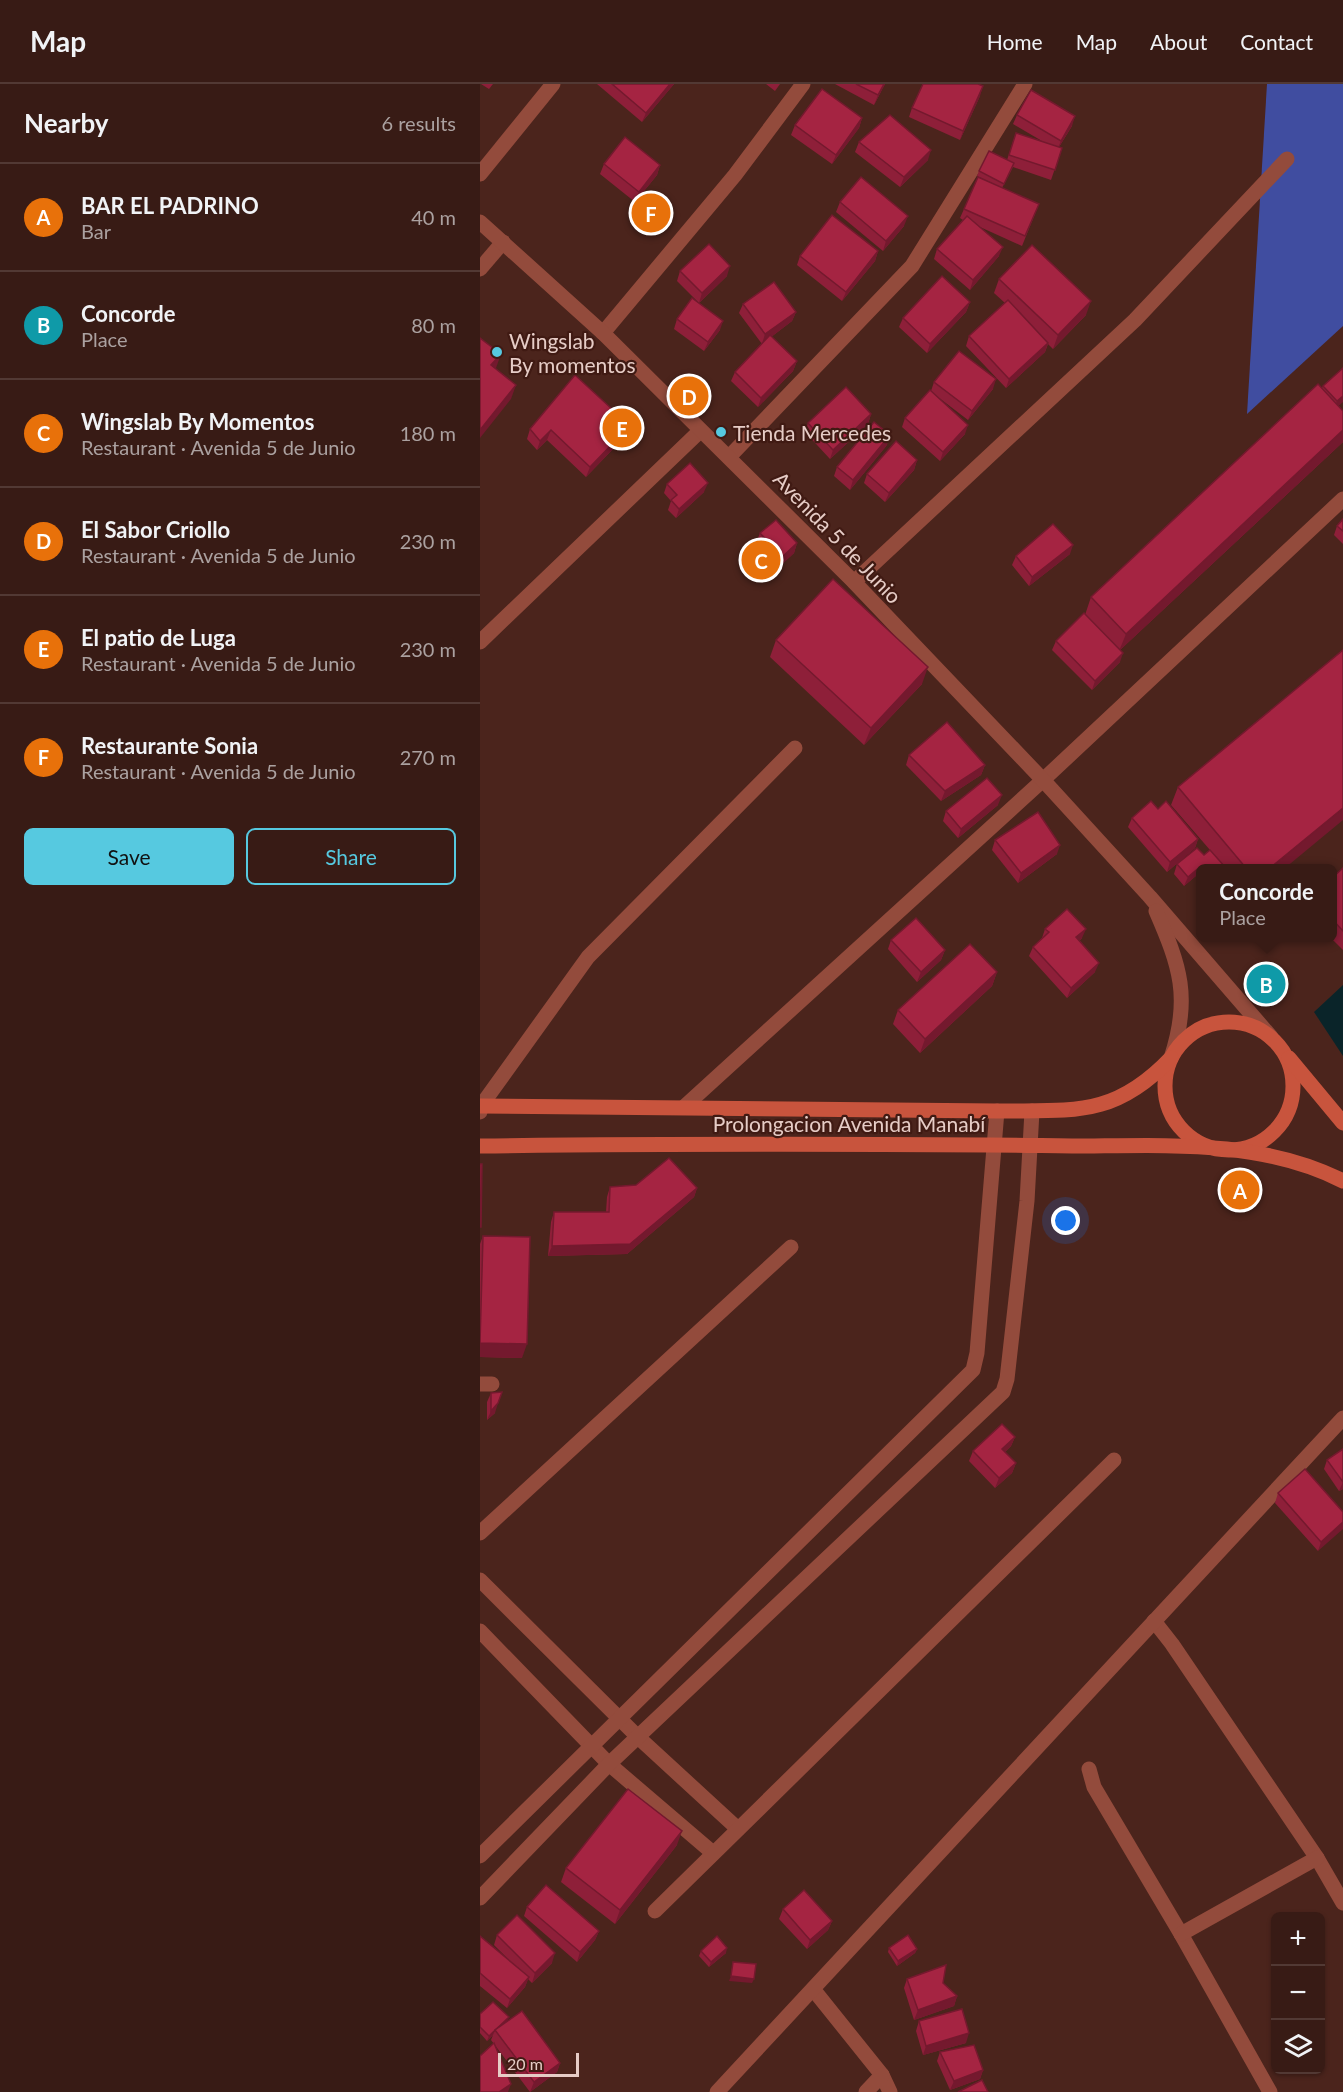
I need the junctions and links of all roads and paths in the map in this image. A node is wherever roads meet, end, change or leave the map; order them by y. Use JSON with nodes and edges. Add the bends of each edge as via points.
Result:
{"nodes":[{"id":1,"x":553,"y":84,"type":"edge"},
{"id":2,"x":802,"y":84,"type":"edge"},
{"id":3,"x":1025,"y":84,"type":"edge"},
{"id":4,"x":1287,"y":159,"type":"dead end"},
{"id":5,"x":480,"y":174,"type":"edge"},
{"id":6,"x":480,"y":222,"type":"edge"},
{"id":7,"x":503,"y":242,"type":"junction"},
{"id":8,"x":480,"y":268,"type":"edge"},
{"id":9,"x":603,"y":333,"type":"junction"},
{"id":10,"x":700,"y":431,"type":"junction"},
{"id":11,"x":729,"y":457,"type":"junction"},
{"id":12,"x":1343,"y":499,"type":"edge"},
{"id":13,"x":854,"y":582,"type":"junction"},
{"id":14,"x":480,"y":642,"type":"edge"},
{"id":15,"x":795,"y":748,"type":"dead end"},
{"id":16,"x":1043,"y":780,"type":"junction"},
{"id":17,"x":1150,"y":897,"type":"junction"},
{"id":18,"x":1276,"y":1043,"type":"junction"},
{"id":19,"x":1170,"y":1058,"type":"junction"},
{"id":20,"x":480,"y":1107,"type":"edge"},
{"id":21,"x":684,"y":1107,"type":"junction"},
{"id":22,"x":997,"y":1111,"type":"junction"},
{"id":23,"x":1032,"y":1111,"type":"junction"},
{"id":24,"x":480,"y":1112,"type":"edge"},
{"id":25,"x":1343,"y":1123,"type":"edge"},
{"id":26,"x":995,"y":1145,"type":"junction"},
{"id":27,"x":1031,"y":1145,"type":"junction"},
{"id":28,"x":480,"y":1146,"type":"edge"},
{"id":29,"x":1225,"y":1149,"type":"junction"},
{"id":30,"x":1343,"y":1181,"type":"edge"},
{"id":31,"x":791,"y":1247,"type":"dead end"},
{"id":32,"x":1343,"y":1418,"type":"edge"},
{"id":33,"x":1114,"y":1460,"type":"dead end"},
{"id":34,"x":480,"y":1533,"type":"edge"},
{"id":35,"x":480,"y":1580,"type":"edge"},
{"id":36,"x":1154,"y":1621,"type":"junction"},
{"id":37,"x":480,"y":1631,"type":"edge"},
{"id":38,"x":620,"y":1719,"type":"junction"},
{"id":39,"x":639,"y":1738,"type":"junction"},
{"id":40,"x":591,"y":1746,"type":"junction"},
{"id":41,"x":609,"y":1764,"type":"junction"},
{"id":42,"x":1089,"y":1769,"type":"dead end"},
{"id":43,"x":738,"y":1828,"type":"junction"},
{"id":44,"x":713,"y":1854,"type":"junction"},
{"id":45,"x":480,"y":1856,"type":"edge"},
{"id":46,"x":1317,"y":1857,"type":"junction"},
{"id":47,"x":480,"y":1898,"type":"edge"},
{"id":48,"x":1343,"y":1903,"type":"edge"},
{"id":49,"x":655,"y":1911,"type":"dead end"},
{"id":50,"x":1181,"y":1934,"type":"junction"},
{"id":51,"x":813,"y":1989,"type":"junction"},
{"id":52,"x":882,"y":2075,"type":"junction"},
{"id":53,"x":717,"y":2092,"type":"edge"},
{"id":54,"x":866,"y":2092,"type":"edge"},
{"id":55,"x":890,"y":2092,"type":"edge"},
{"id":56,"x":1270,"y":2092,"type":"edge"}],
"edges":[{"from":1,"to":5,"type":"street"},
{"from":2,"to":9,"type":"street","via":[[735,175]]},
{"from":3,"to":11,"type":"street","via":[[912,266]]},
{"from":4,"to":13,"type":"street","via":[[1135,320]]},
{"from":6,"to":7,"type":"street","name":"Avenida 5 de Junio"},
{"from":7,"to":8,"type":"street"},
{"from":7,"to":9,"type":"street","name":"Avenida 5 de Junio"},
{"from":9,"to":10,"type":"street","name":"Avenida 5 de Junio"},
{"from":10,"to":11,"type":"street","name":"Avenida 5 de Junio"},
{"from":10,"to":14,"type":"street"},
{"from":11,"to":13,"type":"street","name":"Avenida 5 de Junio"},
{"from":12,"to":16,"type":"street"},
{"from":13,"to":16,"type":"street","name":"Avenida 5 de Junio"},
{"from":15,"to":20,"type":"street","via":[[588,957]]},
{"from":16,"to":17,"type":"street","name":"Avenida 5 de Junio"},
{"from":16,"to":21,"type":"street"},
{"from":17,"to":18,"type":"street","name":"Avenida 5 de Junio"},
{"from":17,"to":19,"type":"street","via":[[1181,984],[1179,1033]]},
{"from":18,"to":19,"type":"main road","via":[[1245,1023],[1215,1023],[1189,1035]]},
{"from":18,"to":25,"type":"main road"},
{"from":18,"to":29,"type":"main road","via":[[1293,1077],[1290,1107],[1274,1132],[1261,1141],[1248,1147]]},
{"from":19,"to":23,"type":"main road","name":"Prolongacion Avenida Manabí","via":[[1155,1075],[1113,1101],[1073,1110]]},
{"from":19,"to":29,"type":"main road","via":[[1164,1087],[1171,1115],[1190,1137]]},
{"from":20,"to":21,"type":"main road","name":"Prolongacion Avenida Manabí"},
{"from":20,"to":24,"type":"street"},
{"from":21,"to":22,"type":"main road","name":"Prolongacion Avenida Manabí"},
{"from":22,"to":23,"type":"main road","name":"Prolongacion Avenida Manabí"},
{"from":22,"to":26,"type":"street"},
{"from":23,"to":27,"type":"street"},
{"from":26,"to":27,"type":"main road","name":"Prolongacion Avenida Manabí"},
{"from":26,"to":28,"type":"main road","name":"Prolongacion Avenida Manabí"},
{"from":26,"to":38,"type":"street","via":[[973,1370]]},
{"from":27,"to":29,"type":"main road","name":"Prolongacion Avenida Manabí"},
{"from":27,"to":39,"type":"street","via":[[1004,1392]]},
{"from":29,"to":30,"type":"main road","via":[[1276,1156]]},
{"from":31,"to":34,"type":"street"},
{"from":32,"to":36,"type":"street"},
{"from":33,"to":43,"type":"street"},
{"from":35,"to":38,"type":"street"},
{"from":36,"to":46,"type":"street"},
{"from":36,"to":51,"type":"street"},
{"from":37,"to":40,"type":"street"},
{"from":38,"to":39,"type":"street"},
{"from":38,"to":40,"type":"street"},
{"from":39,"to":41,"type":"street"},
{"from":39,"to":43,"type":"street"},
{"from":40,"to":41,"type":"street"},
{"from":40,"to":45,"type":"street"},
{"from":41,"to":44,"type":"street"},
{"from":41,"to":47,"type":"street"},
{"from":42,"to":50,"type":"street","via":[[1094,1787]]},
{"from":43,"to":44,"type":"street"},
{"from":44,"to":49,"type":"street"},
{"from":46,"to":48,"type":"street"},
{"from":46,"to":50,"type":"street"},
{"from":50,"to":56,"type":"street"},
{"from":51,"to":52,"type":"street"},
{"from":51,"to":53,"type":"street"},
{"from":52,"to":54,"type":"street"},
{"from":52,"to":55,"type":"street"}]}
